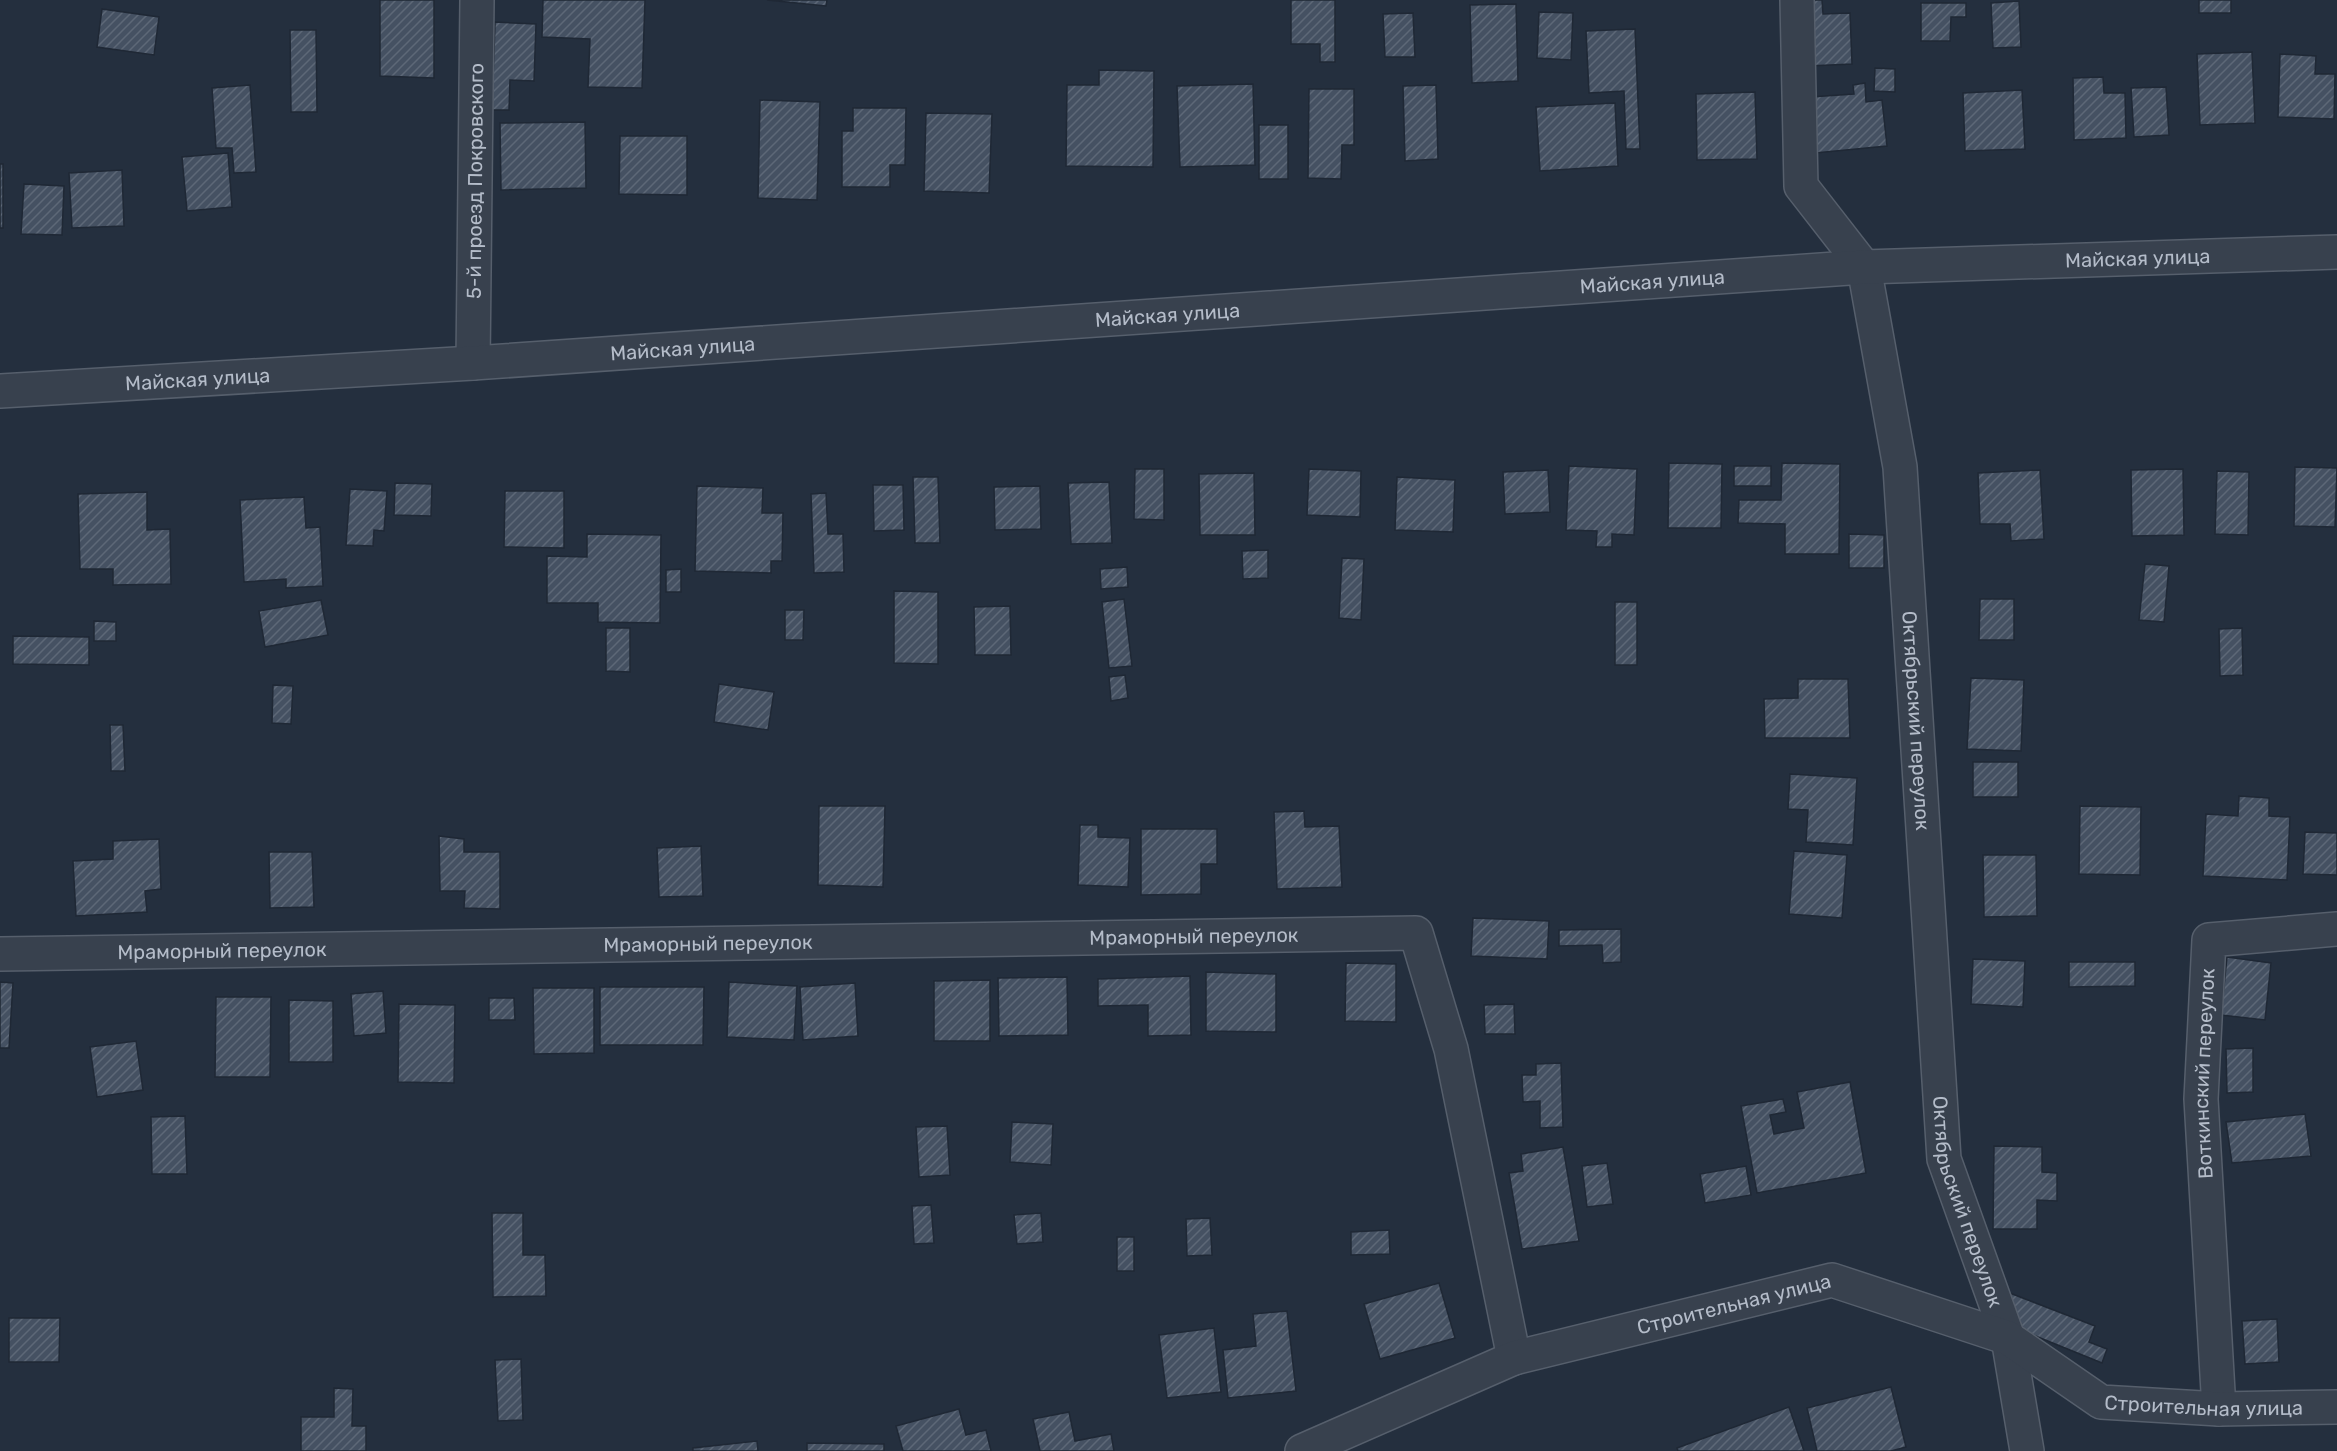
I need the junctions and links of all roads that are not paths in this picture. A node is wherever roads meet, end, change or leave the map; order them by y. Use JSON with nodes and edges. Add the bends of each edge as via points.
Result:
{"nodes":[{"id":1,"x":477,"y":0,"type":"edge"},
{"id":2,"x":1797,"y":0,"type":"edge"},
{"id":3,"x":2337,"y":252,"type":"edge"},
{"id":4,"x":1864,"y":267,"type":"junction"},
{"id":5,"x":473,"y":363,"type":"junction"},
{"id":6,"x":0,"y":391,"type":"edge"},
{"id":7,"x":2337,"y":928,"type":"edge"},
{"id":8,"x":0,"y":954,"type":"edge"},
{"id":9,"x":2008,"y":1338,"type":"junction"},
{"id":10,"x":1514,"y":1358,"type":"junction"},
{"id":11,"x":2337,"y":1407,"type":"edge"},
{"id":12,"x":2219,"y":1409,"type":"junction"},
{"id":13,"x":1302,"y":1451,"type":"edge"},
{"id":14,"x":2027,"y":1451,"type":"edge"}],
"edges":[{"from":1,"to":5,"type":"street","name":"5-й проезд Покровского"},
{"from":2,"to":4,"type":"street","name":"Октябрьский переулок","via":[[1801,186]]},
{"from":3,"to":4,"type":"street","name":"Майская улица"},
{"from":4,"to":5,"type":"street","name":"Майская улица"},
{"from":4,"to":9,"type":"street","name":"Октябрьский переулок","via":[[1900,467],[1944,1159]]},
{"from":5,"to":6,"type":"street","name":"Майская улица"},
{"from":7,"to":12,"type":"street","name":"Воткинский переулок","via":[[2209,940],[2201,1099]]},
{"from":8,"to":10,"type":"street","name":"Мраморный переулок","via":[[1416,933],[1451,1049]]},
{"from":9,"to":10,"type":"street","name":"Строительная улица","via":[[1832,1280]]},
{"from":9,"to":12,"type":"street","name":"Строительная улица","via":[[2101,1402]]},
{"from":9,"to":14,"type":"street","name":"Октябрьский переулок"},
{"from":10,"to":13,"type":"street","name":"Строительная улица"},
{"from":11,"to":12,"type":"street","name":"Строительная улица"}]}
